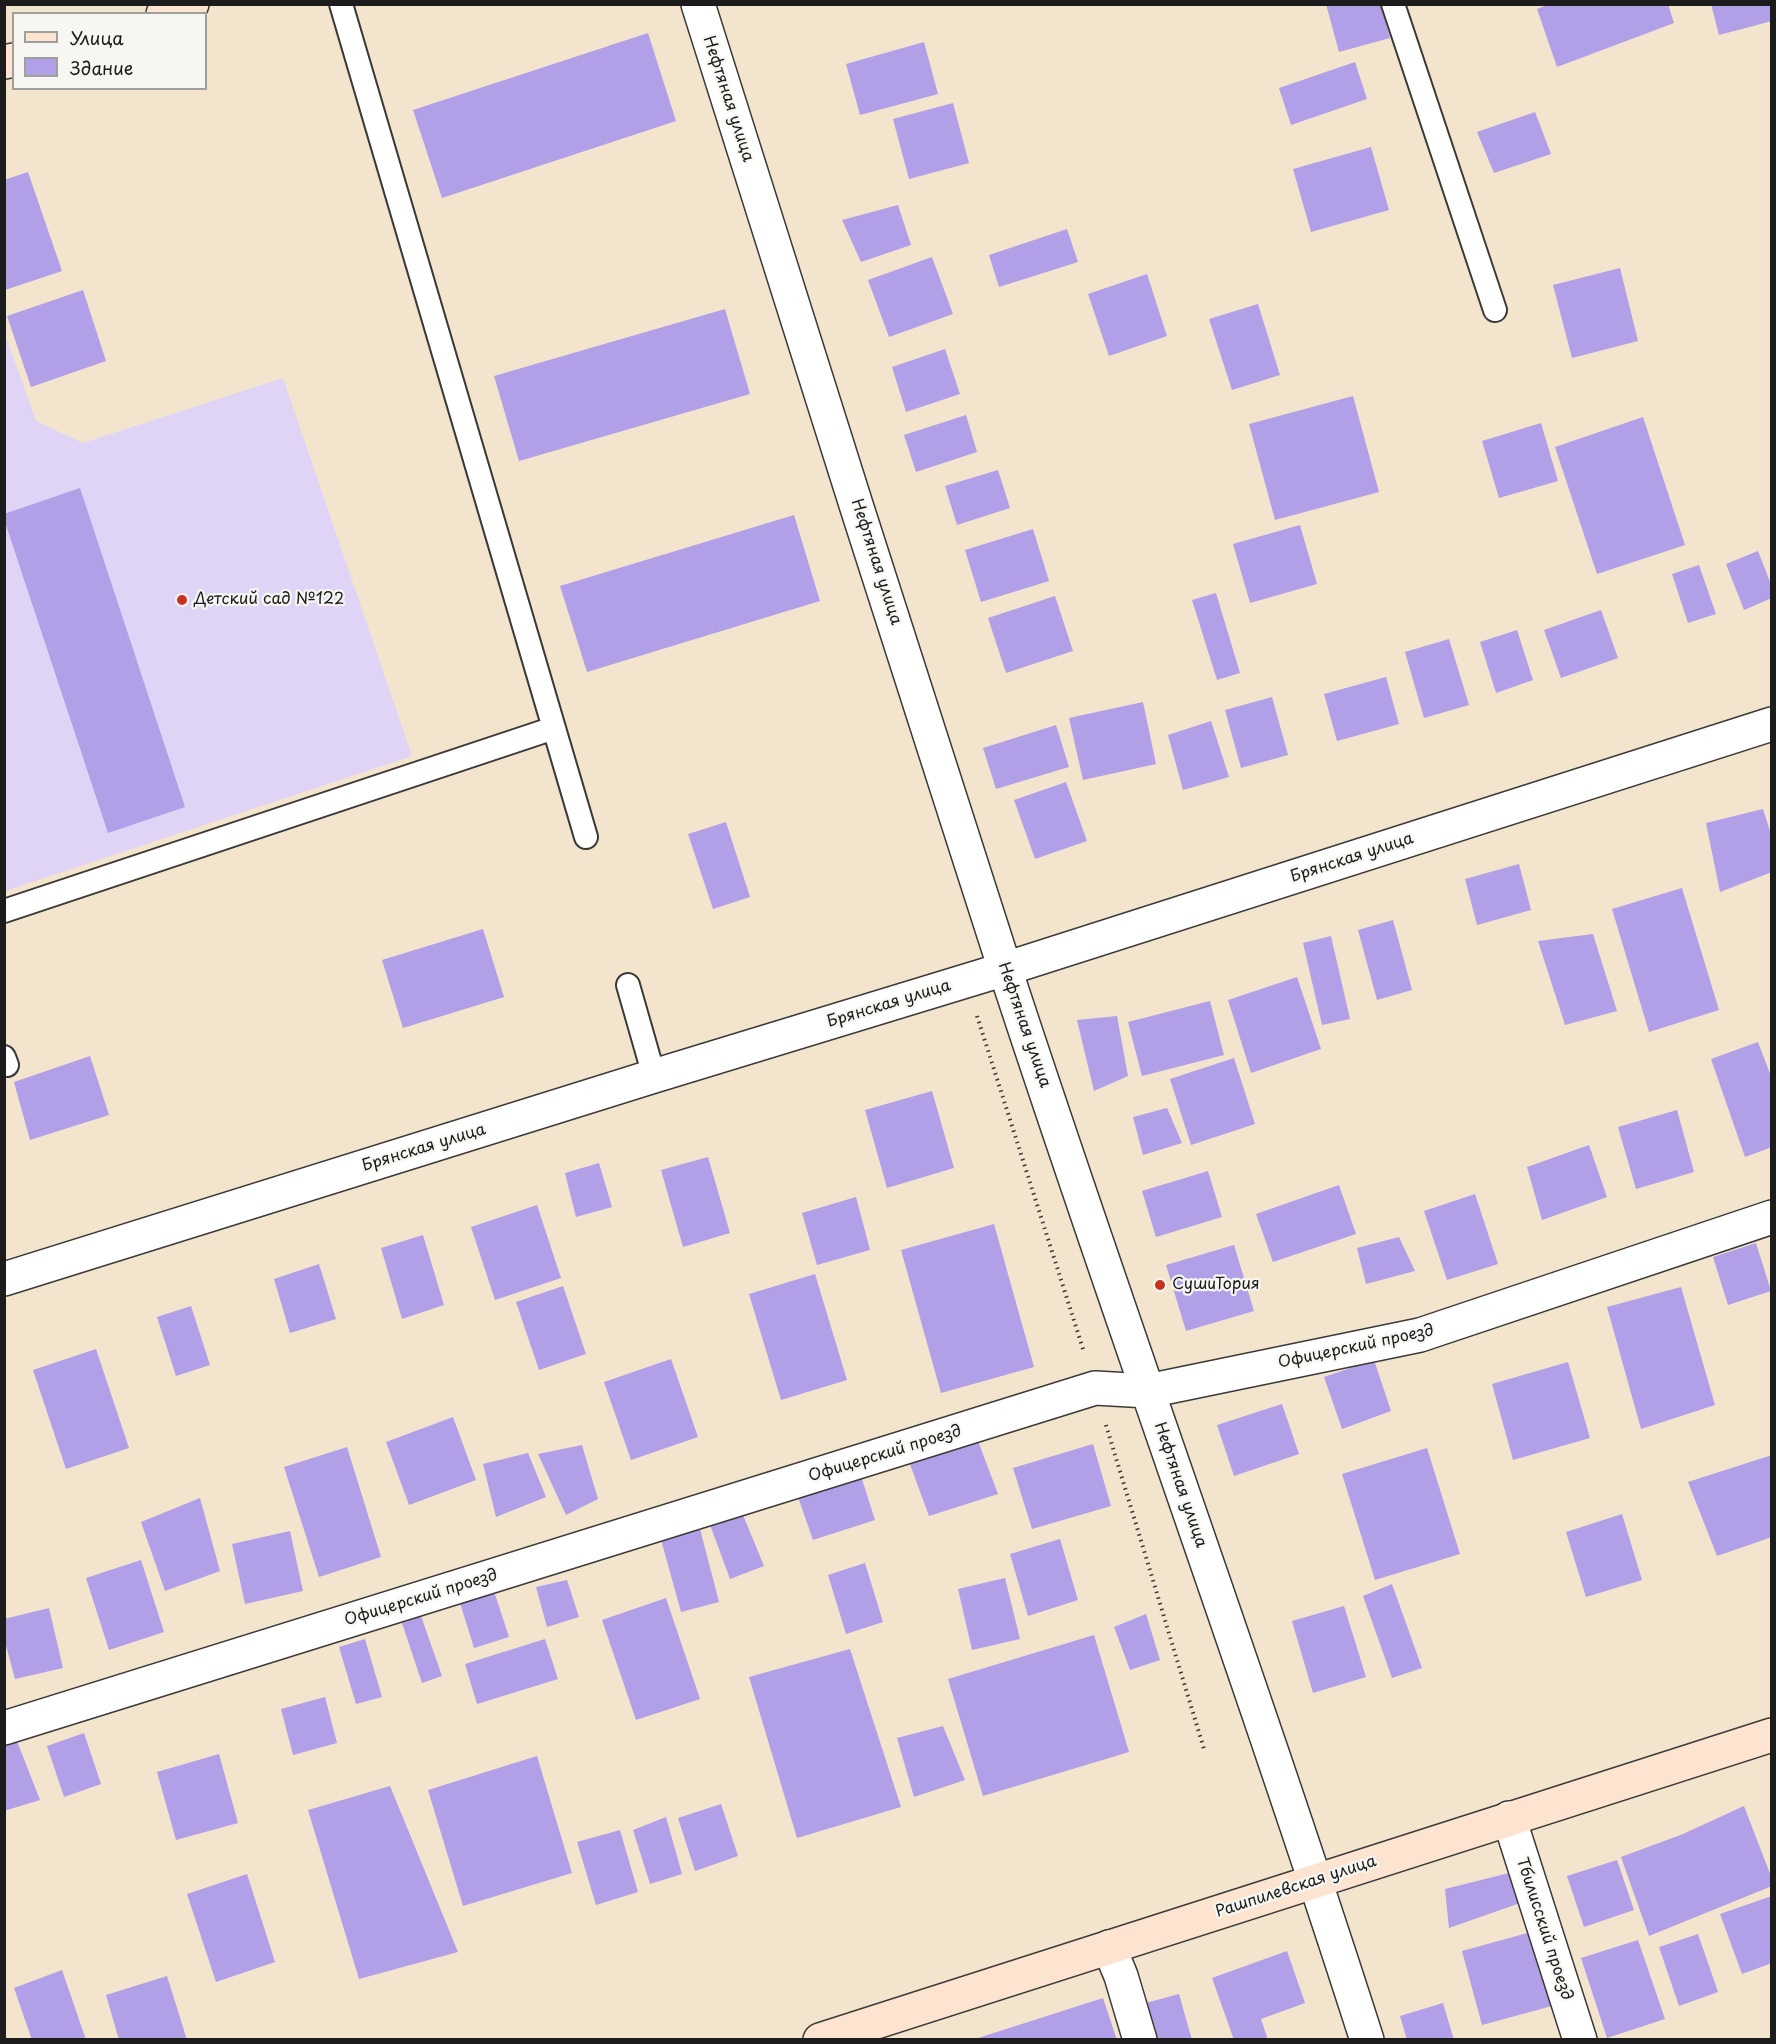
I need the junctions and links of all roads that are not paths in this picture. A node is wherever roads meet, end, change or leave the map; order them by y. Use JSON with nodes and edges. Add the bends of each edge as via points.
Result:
{"nodes":[{"id":1,"x":192,"y":4,"type":"edge"},
{"id":2,"x":341,"y":4,"type":"edge"},
{"id":3,"x":698,"y":4,"type":"edge"},
{"id":4,"x":1393,"y":4,"type":"edge"},
{"id":5,"x":169,"y":12,"type":"edge"},
{"id":6,"x":1495,"y":310,"type":"dead end"},
{"id":7,"x":1772,"y":724,"type":"edge"},
{"id":8,"x":554,"y":728,"type":"junction"},
{"id":9,"x":586,"y":837,"type":"dead end"},
{"id":10,"x":4,"y":911,"type":"edge"},
{"id":11,"x":1005,"y":969,"type":"junction"},
{"id":12,"x":628,"y":985,"type":"dead end"},
{"id":13,"x":654,"y":1076,"type":"junction"},
{"id":14,"x":1772,"y":1217,"type":"edge"},
{"id":15,"x":4,"y":1279,"type":"edge"},
{"id":16,"x":1148,"y":1391,"type":"junction"},
{"id":17,"x":4,"y":1728,"type":"edge"},
{"id":18,"x":1772,"y":1735,"type":"edge"},
{"id":19,"x":1509,"y":1818,"type":"junction"},
{"id":20,"x":1316,"y":1881,"type":"junction"},
{"id":21,"x":1109,"y":1947,"type":"junction"},
{"id":22,"x":825,"y":2039,"type":"edge"},
{"id":23,"x":1140,"y":2040,"type":"edge"},
{"id":24,"x":1366,"y":2040,"type":"edge"},
{"id":25,"x":1580,"y":2040,"type":"edge"}],
"edges":[{"from":1,"to":5,"type":"street"},
{"from":2,"to":8,"type":"lane"},
{"from":3,"to":11,"type":"street","name":"Нефтяная улица"},
{"from":4,"to":6,"type":"lane"},
{"from":7,"to":11,"type":"street","name":"Брянская улица"},
{"from":8,"to":9,"type":"lane"},
{"from":8,"to":10,"type":"lane"},
{"from":11,"to":13,"type":"street","name":"Брянская улица"},
{"from":11,"to":16,"type":"street","name":"Нефтяная улица"},
{"from":12,"to":13,"type":"lane"},
{"from":13,"to":15,"type":"street","name":"Брянская улица"},
{"from":14,"to":16,"type":"street","name":"Офицерский проезд","via":[[1420,1335]]},
{"from":16,"to":17,"type":"street","name":"Офицерский проезд","via":[[1095,1388]]},
{"from":16,"to":20,"type":"street","name":"Нефтяная улица"},
{"from":18,"to":19,"type":"street","name":"Рашпилевская улица"},
{"from":19,"to":20,"type":"street","name":"Рашпилевская улица"},
{"from":19,"to":25,"type":"street","name":"Тбилисский проезд"},
{"from":20,"to":21,"type":"street","name":"Рашпилевская улица"},
{"from":20,"to":24,"type":"street","name":"Нефтяная улица"},
{"from":21,"to":22,"type":"street","name":"Рашпилевская улица"},
{"from":21,"to":23,"type":"street"}]}
